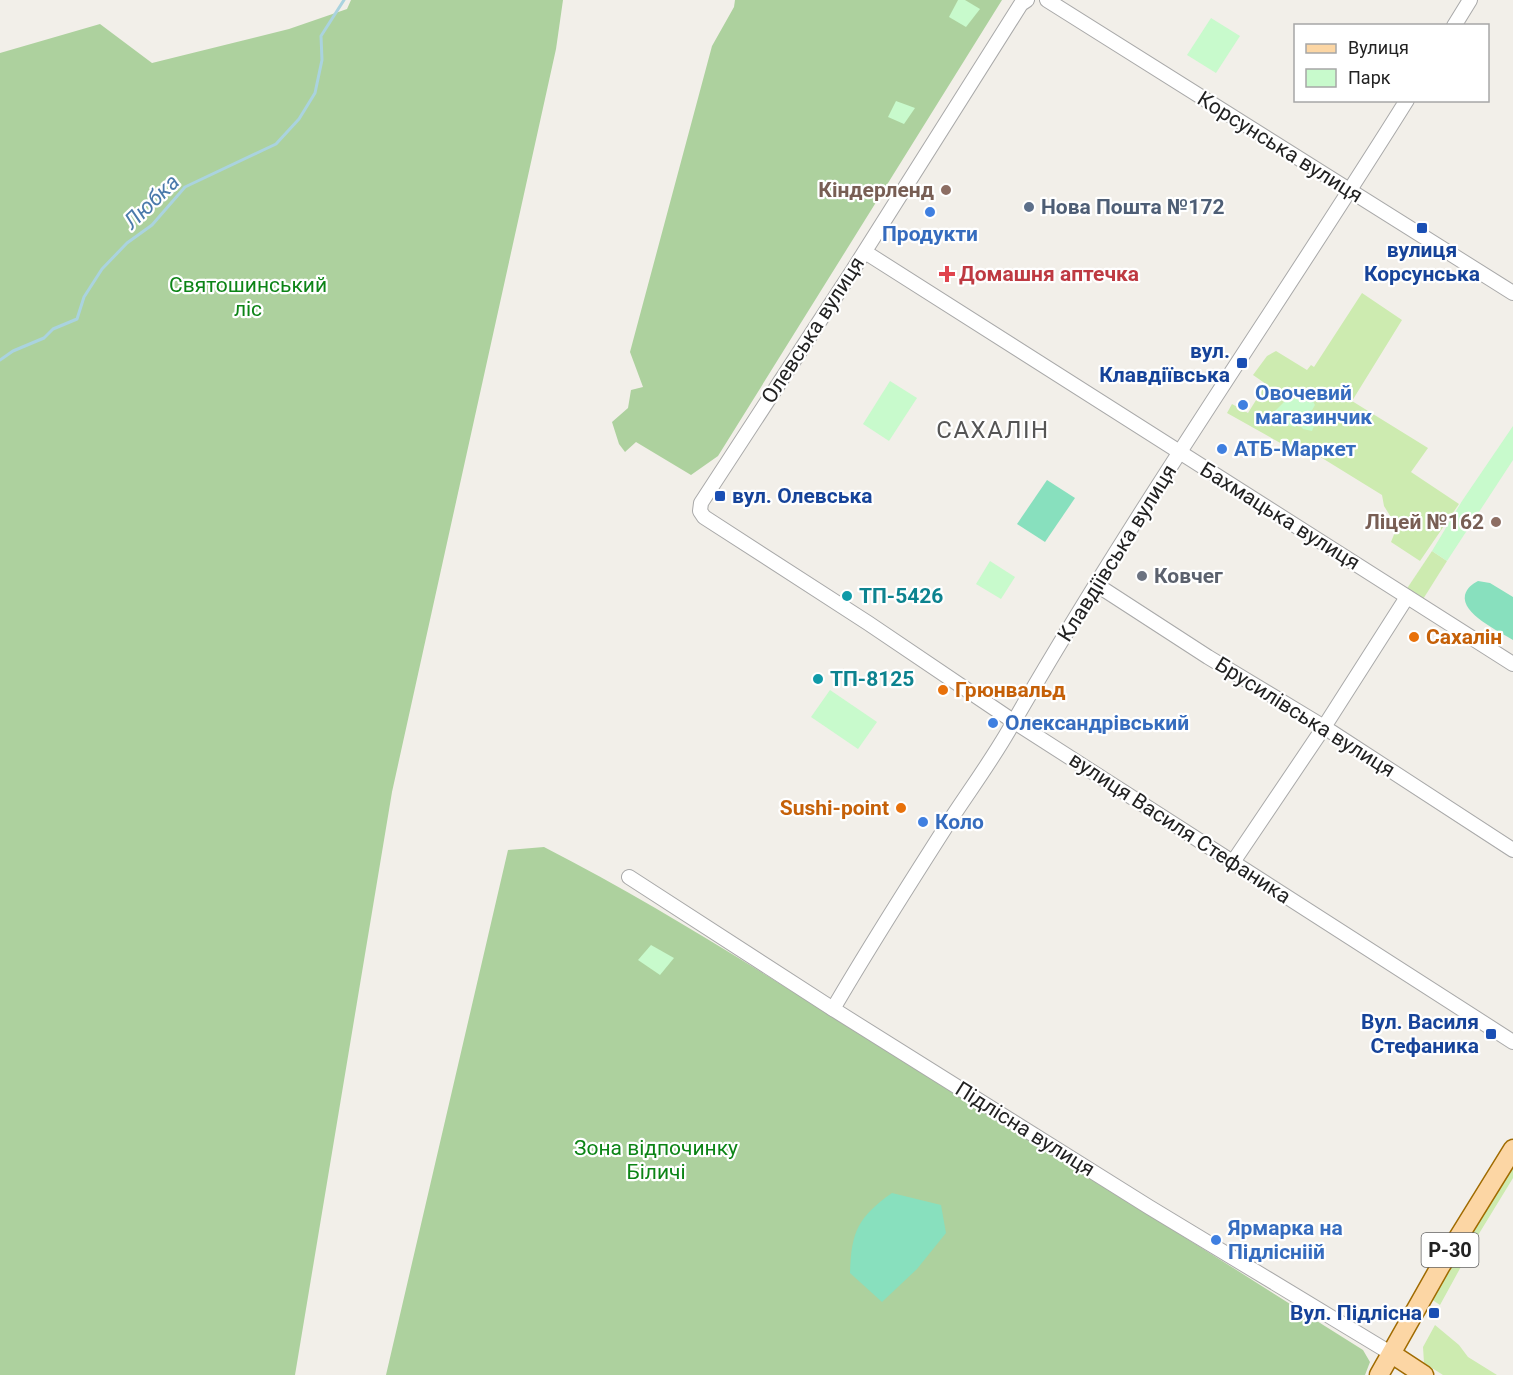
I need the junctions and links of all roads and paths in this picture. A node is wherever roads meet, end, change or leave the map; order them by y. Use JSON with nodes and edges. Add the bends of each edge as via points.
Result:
{"nodes":[{"id":1,"x":1027,"y":0,"type":"edge"},
{"id":2,"x":1047,"y":0,"type":"edge"},
{"id":3,"x":1470,"y":0,"type":"edge"},
{"id":4,"x":1455,"y":24,"type":"edge"},
{"id":5,"x":1406,"y":102,"type":"edge"},
{"id":6,"x":1350,"y":191,"type":"junction"},
{"id":7,"x":865,"y":252,"type":"junction"},
{"id":8,"x":1513,"y":293,"type":"edge"},
{"id":9,"x":1180,"y":452,"type":"junction"},
{"id":10,"x":700,"y":511,"type":"joint"},
{"id":11,"x":1097,"y":585,"type":"junction"},
{"id":12,"x":1407,"y":597,"type":"junction"},
{"id":13,"x":1513,"y":664,"type":"edge"},
{"id":14,"x":1013,"y":722,"type":"junction"},
{"id":15,"x":1324,"y":727,"type":"junction"},
{"id":16,"x":1513,"y":850,"type":"edge"},
{"id":17,"x":1233,"y":862,"type":"junction"},
{"id":18,"x":629,"y":877,"type":"dead end"},
{"id":19,"x":833,"y":1009,"type":"junction"},
{"id":20,"x":1513,"y":1042,"type":"edge"},
{"id":21,"x":1513,"y":1149,"type":"edge"},
{"id":22,"x":1392,"y":1354,"type":"junction"},
{"id":23,"x":1379,"y":1375,"type":"edge"},
{"id":24,"x":1424,"y":1375,"type":"edge"}],
"edges":[{"from":1,"to":7,"type":"street","name":"Олевська вулиця"},
{"from":2,"to":6,"type":"street","name":"Корсунська вулиця"},
{"from":3,"to":4,"type":"street"},
{"from":5,"to":6,"type":"street","name":"Клавдіївська вулиця"},
{"from":6,"to":8,"type":"street","name":"Корсунська вулиця"},
{"from":6,"to":9,"type":"street","name":"Клавдіївська вулиця"},
{"from":7,"to":9,"type":"street","name":"Бахмацька вулиця"},
{"from":7,"to":10,"type":"street","name":"Олевська вулиця","via":[[701,503]]},
{"from":9,"to":11,"type":"street","name":"Клавдіївська вулиця"},
{"from":9,"to":12,"type":"street","name":"Бахмацька вулиця"},
{"from":10,"to":14,"type":"street","name":"вулиця Василя Стефаника"},
{"from":11,"to":14,"type":"street","name":"Клавдіївська вулиця"},
{"from":11,"to":15,"type":"street","name":"Брусилівська вулиця"},
{"from":12,"to":13,"type":"street","name":"Бахмацька вулиця"},
{"from":12,"to":15,"type":"street"},
{"from":14,"to":17,"type":"street","name":"вулиця Василя Стефаника"},
{"from":14,"to":19,"type":"street","name":"Клавдіївська вулиця"},
{"from":15,"to":16,"type":"street","name":"Брусилівська вулиця"},
{"from":15,"to":17,"type":"street"},
{"from":17,"to":20,"type":"street","name":"вулиця Василя Стефаника"},
{"from":18,"to":19,"type":"street","name":"Підлісна вулиця"},
{"from":19,"to":22,"type":"street","name":"Підлісна вулиця"},
{"from":21,"to":22,"type":"main road","number":"Р-30"},
{"from":22,"to":23,"type":"main road","number":"Р-30"},
{"from":22,"to":24,"type":"main road","name":"Підлісна вулиця"}]}
